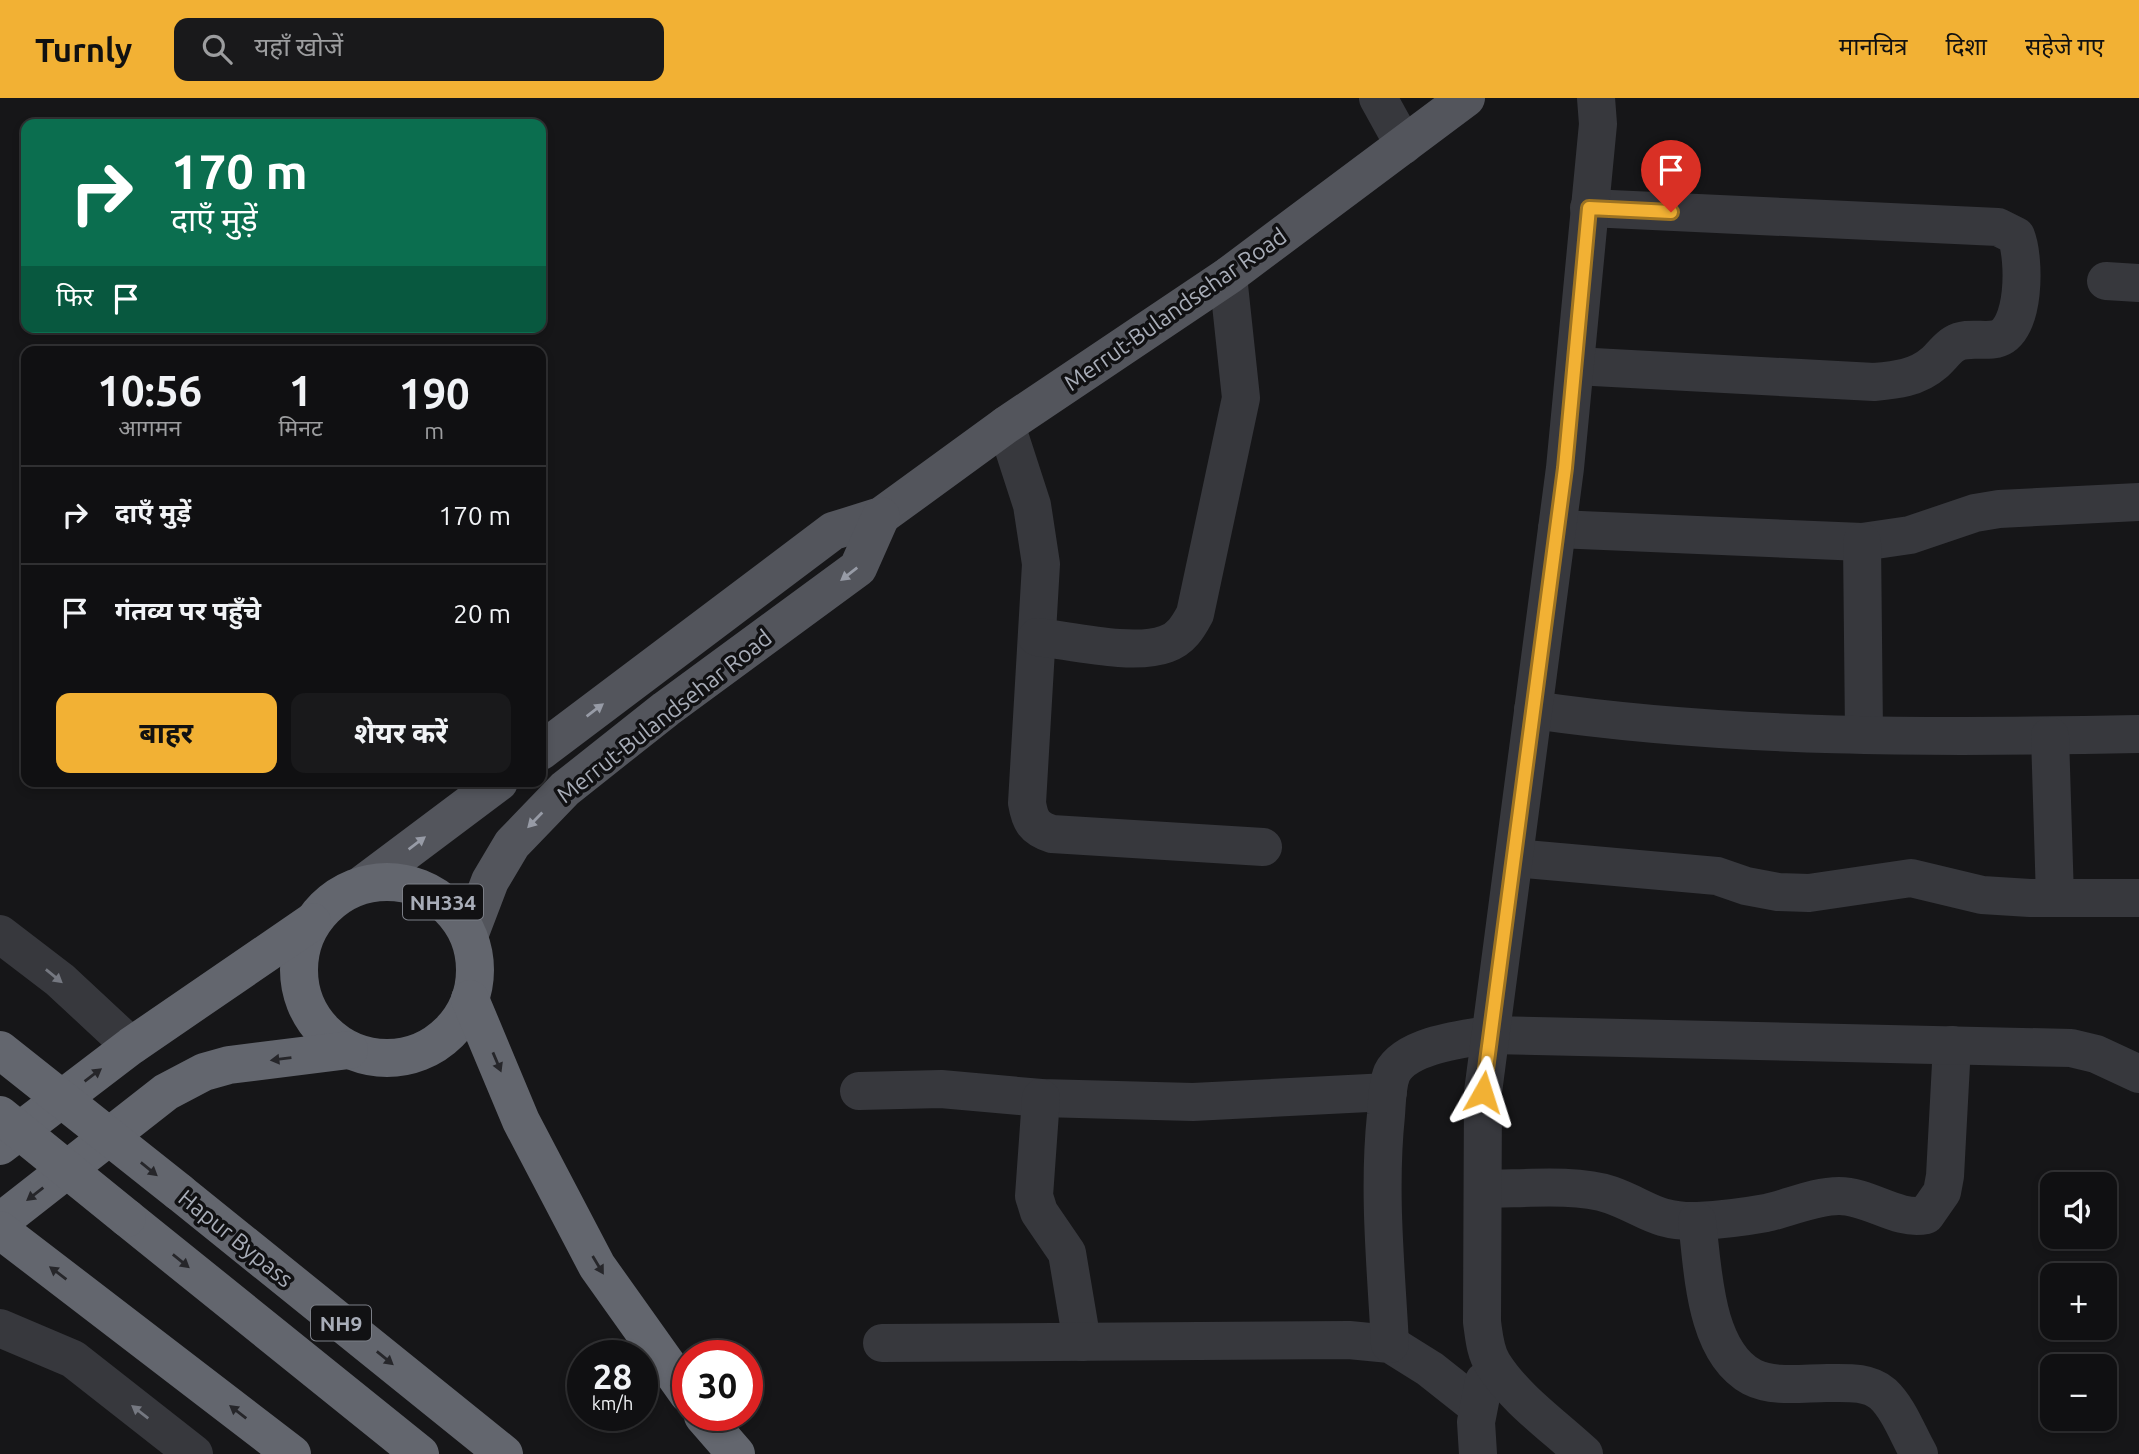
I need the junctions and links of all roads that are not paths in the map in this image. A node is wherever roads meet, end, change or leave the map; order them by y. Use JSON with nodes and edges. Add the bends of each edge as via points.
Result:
{"nodes":[{"id":1,"x":1378,"y":98,"type":"edge"},
{"id":2,"x":1466,"y":98,"type":"edge"},
{"id":3,"x":1596,"y":98,"type":"edge"},
{"id":4,"x":1404,"y":145,"type":"junction"},
{"id":5,"x":1589,"y":208,"type":"junction"},
{"id":6,"x":1228,"y":276,"type":"junction"},
{"id":7,"x":1575,"y":366,"type":"junction"},
{"id":8,"x":1006,"y":425,"type":"junction"},
{"id":9,"x":2139,"y":502,"type":"edge"},
{"id":10,"x":881,"y":516,"type":"junction"},
{"id":11,"x":1557,"y":529,"type":"junction"},
{"id":12,"x":1862,"y":542,"type":"junction"},
{"id":13,"x":1037,"y":637,"type":"junction"},
{"id":14,"x":1533,"y":710,"type":"junction"},
{"id":15,"x":1864,"y":733,"type":"junction"},
{"id":16,"x":2139,"y":734,"type":"edge"},
{"id":17,"x":2050,"y":736,"type":"junction"},
{"id":18,"x":546,"y":747,"type":"edge"},
{"id":19,"x":492,"y":787,"type":"edge"},
{"id":20,"x":1263,"y":847,"type":"dead end"},
{"id":21,"x":1514,"y":858,"type":"junction"},
{"id":22,"x":363,"y":884,"type":"junction"},
{"id":23,"x":2055,"y":898,"type":"junction"},
{"id":24,"x":2139,"y":898,"type":"edge"},
{"id":25,"x":312,"y":922,"type":"junction"},
{"id":26,"x":0,"y":934,"type":"edge"},
{"id":27,"x":468,"y":936,"type":"junction"},
{"id":28,"x":470,"y":999,"type":"junction"},
{"id":29,"x":1489,"y":1035,"type":"junction"},
{"id":30,"x":1952,"y":1045,"type":"junction"},
{"id":31,"x":131,"y":1046,"type":"junction"},
{"id":32,"x":0,"y":1050,"type":"edge"},
{"id":33,"x":349,"y":1050,"type":"junction"},
{"id":34,"x":2139,"y":1074,"type":"edge"},
{"id":35,"x":859,"y":1091,"type":"dead end"},
{"id":36,"x":1388,"y":1092,"type":"junction"},
{"id":37,"x":1041,"y":1098,"type":"junction"},
{"id":38,"x":0,"y":1115,"type":"edge"},
{"id":39,"x":0,"y":1146,"type":"edge"},
{"id":40,"x":1483,"y":1189,"type":"junction"},
{"id":41,"x":1696,"y":1221,"type":"junction"},
{"id":42,"x":0,"y":1222,"type":"edge"},
{"id":43,"x":0,"y":1230,"type":"edge"},
{"id":44,"x":0,"y":1328,"type":"edge"},
{"id":45,"x":1082,"y":1342,"type":"junction"},
{"id":46,"x":882,"y":1343,"type":"dead end"},
{"id":47,"x":1390,"y":1344,"type":"junction"},
{"id":48,"x":1493,"y":1363,"type":"junction"},
{"id":49,"x":672,"y":1371,"type":"edge"},
{"id":50,"x":1478,"y":1407,"type":"junction"},
{"id":51,"x":716,"y":1431,"type":"edge"},
{"id":52,"x":194,"y":1454,"type":"edge"},
{"id":53,"x":292,"y":1454,"type":"edge"},
{"id":54,"x":420,"y":1454,"type":"edge"},
{"id":55,"x":504,"y":1454,"type":"edge"},
{"id":56,"x":736,"y":1454,"type":"edge"},
{"id":57,"x":1478,"y":1454,"type":"edge"},
{"id":58,"x":1584,"y":1454,"type":"edge"},
{"id":59,"x":1919,"y":1454,"type":"edge"}],
"edges":[{"from":1,"to":4,"type":"street"},
{"from":2,"to":4,"type":"main road","name":"Merrut-Bulandsehar Road"},
{"from":3,"to":5,"type":"street","via":[[1598,124]]},
{"from":4,"to":6,"type":"main road","name":"Merrut-Bulandsehar Road"},
{"from":5,"to":7,"type":"street"},
{"from":5,"to":7,"type":"street","via":[[1998,227],[2016,236],[2021,251],[2018,310],[2007,334],[1954,344],[1924,372],[1898,380]]},
{"from":6,"to":8,"type":"main road","name":"Merrut-Bulandsehar Road"},
{"from":6,"to":13,"type":"street","via":[[1241,398],[1195,614],[1186,631],[1168,644],[1146,649]]},
{"from":7,"to":11,"type":"street"},
{"from":8,"to":10,"type":"main road","name":"Merrut-Bulandsehar Road"},
{"from":8,"to":13,"type":"street","via":[[1038,533]]},
{"from":9,"to":12,"type":"street","via":[[1999,509],[1910,535]]},
{"from":18,"to":10,"type":"main road","name":"Merrut-Bulandsehar Road","one_way":true,"via":[[833,531]]},
{"from":10,"to":27,"type":"main road","name":"Merrut-Bulandsehar Road","one_way":true,"via":[[858,568],[565,789],[512,845],[490,881]]},
{"from":11,"to":12,"type":"street"},
{"from":11,"to":14,"type":"street"},
{"from":12,"to":15,"type":"street"},
{"from":13,"to":20,"type":"street","via":[[1027,803],[1030,820],[1039,830]]},
{"from":14,"to":15,"type":"street","via":[[1679,728]]},
{"from":14,"to":21,"type":"street"},
{"from":15,"to":17,"type":"street"},
{"from":16,"to":17,"type":"street"},
{"from":17,"to":23,"type":"street"},
{"from":22,"to":19,"type":"main road","one_way":true},
{"from":21,"to":23,"type":"street","via":[[1703,874],[1778,892],[1809,893],[1911,878],[1982,895]]},
{"from":21,"to":29,"type":"street"},
{"from":22,"to":25,"type":"highway","number":"NH334","via":[[326,905]]},
{"from":22,"to":27,"type":"highway","number":"NH334","via":[[405,883],[425,890],[458,918]]},
{"from":23,"to":24,"type":"street"},
{"from":25,"to":31,"type":"highway","number":"NH334"},
{"from":25,"to":33,"type":"highway","number":"NH334","via":[[303,941],[299,984],[316,1023]]},
{"from":26,"to":31,"type":"street","one_way":true,"via":[[60,980]]},
{"from":27,"to":28,"type":"highway","number":"NH334","via":[[475,978]]},
{"from":28,"to":33,"type":"highway","number":"NH334","via":[[448,1035],[421,1052],[390,1059]]},
{"from":28,"to":49,"type":"highway","number":"NH334","one_way":true,"via":[[521,1121],[597,1266]]},
{"from":29,"to":30,"type":"street"},
{"from":29,"to":36,"type":"street","via":[[1446,1041],[1410,1057],[1393,1071]]},
{"from":29,"to":40,"type":"street","via":[[1483,1092]]},
{"from":30,"to":34,"type":"street","via":[[2071,1048]]},
{"from":30,"to":41,"type":"street","via":[[1945,1176],[1942,1192],[1926,1216],[1904,1215],[1862,1199],[1838,1196],[1764,1213]]},
{"from":39,"to":31,"type":"highway","number":"NH334","one_way":true},
{"from":32,"to":55,"type":"highway","name":"Hapur Bypass","number":"NH9","one_way":true,"bridge":true},
{"from":33,"to":42,"type":"highway","one_way":true,"via":[[204,1072],[166,1092]]},
{"from":35,"to":37,"type":"street","via":[[941,1089]]},
{"from":36,"to":37,"type":"street","via":[[1193,1102]]},
{"from":36,"to":47,"type":"street","via":[[1381,1162]]},
{"from":37,"to":45,"type":"street","via":[[1034,1196],[1039,1212],[1067,1253]]},
{"from":38,"to":54,"type":"highway","number":"NH9","one_way":true,"bridge":true},
{"from":40,"to":41,"type":"street","via":[[1584,1190],[1610,1195],[1651,1216]]},
{"from":40,"to":48,"type":"street","via":[[1482,1322]]},
{"from":41,"to":59,"type":"street","via":[[1710,1315],[1720,1341],[1737,1365],[1752,1377],[1770,1382],[1868,1386],[1892,1405]]},
{"from":53,"to":43,"type":"highway","one_way":true},
{"from":52,"to":44,"type":"street","one_way":true,"via":[[73,1359]]},
{"from":45,"to":46,"type":"street"},
{"from":45,"to":47,"type":"street","via":[[1349,1340]]},
{"from":47,"to":50,"type":"street"},
{"from":48,"to":50,"type":"street"},
{"from":48,"to":58,"type":"street","via":[[1511,1386]]},
{"from":50,"to":57,"type":"street"},
{"from":51,"to":56,"type":"highway"}]}
